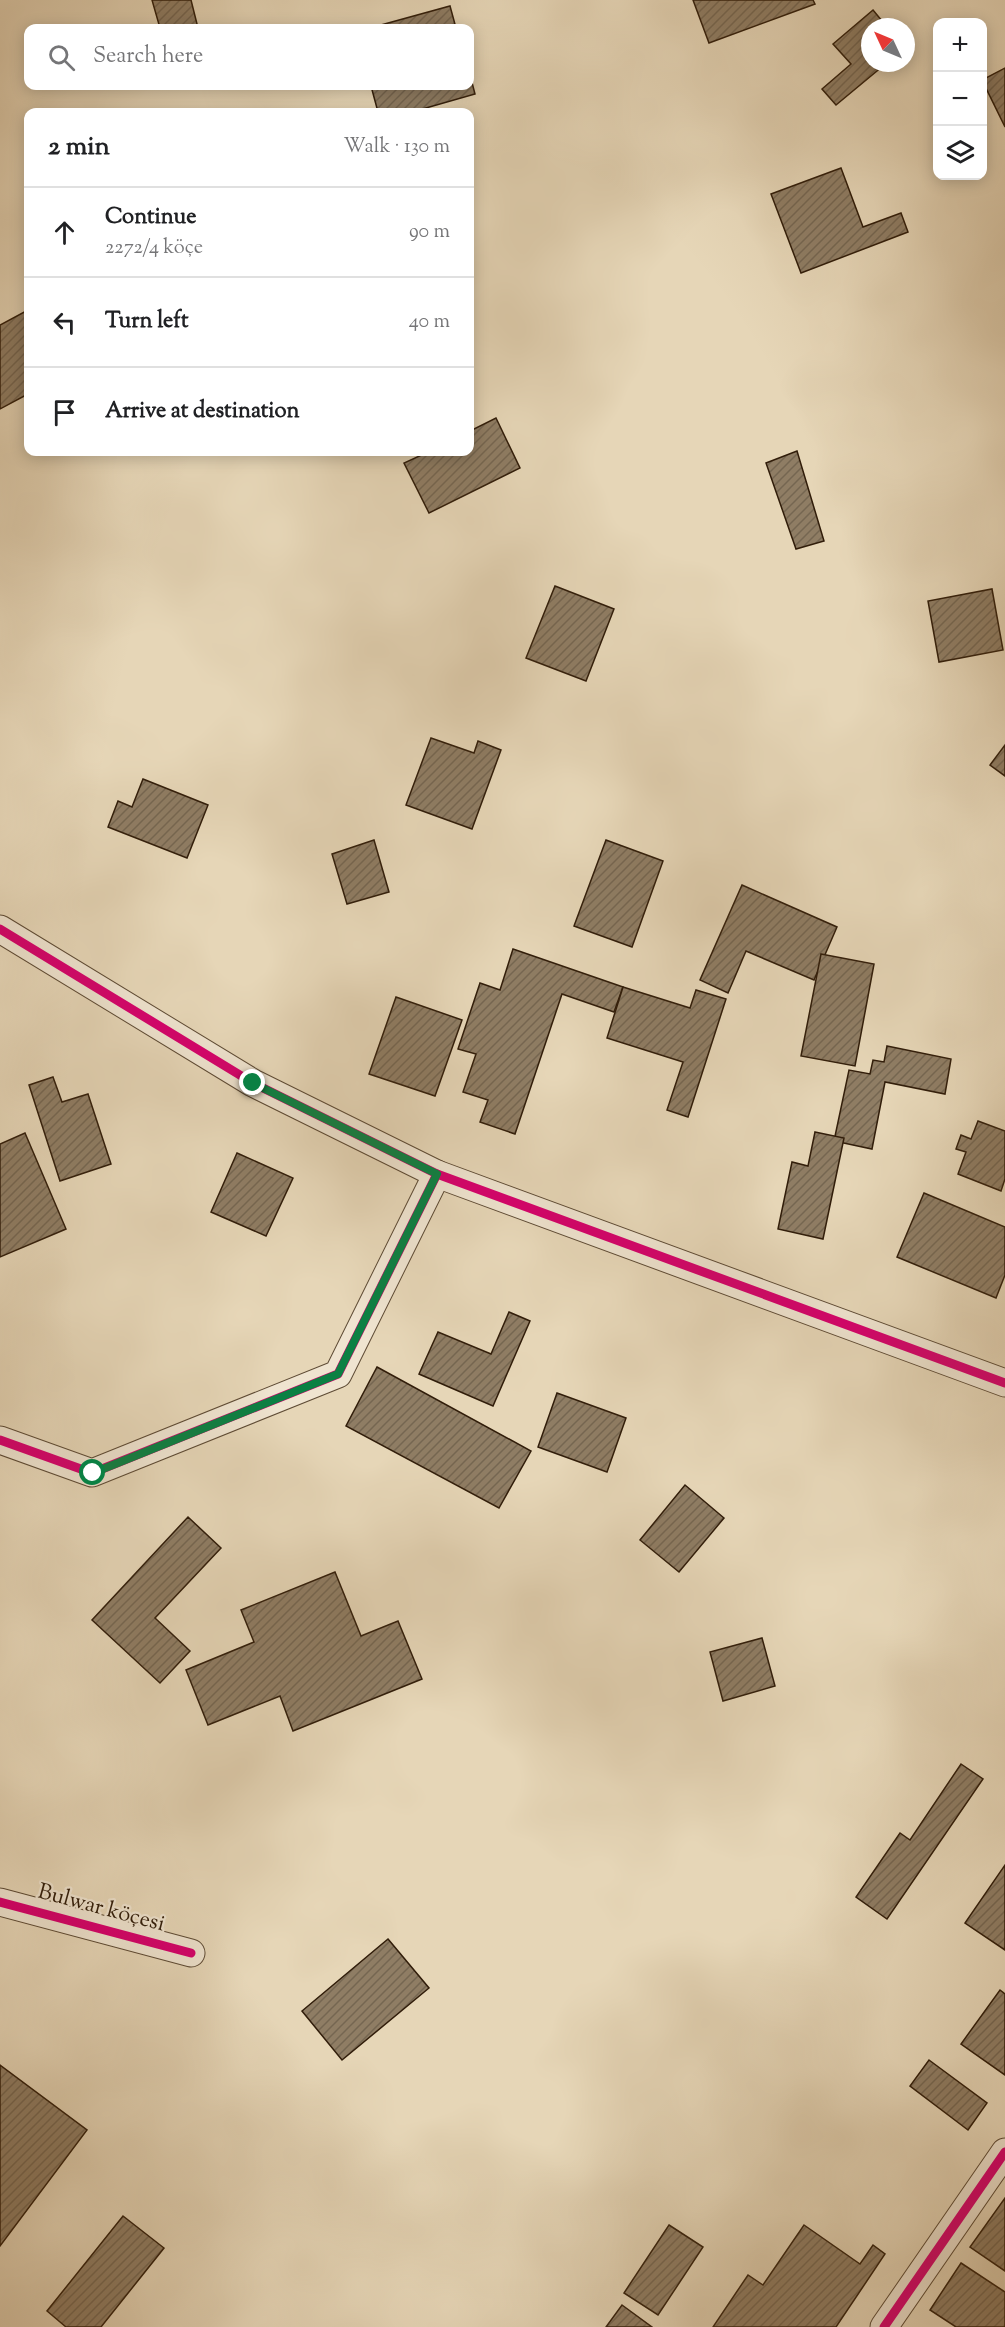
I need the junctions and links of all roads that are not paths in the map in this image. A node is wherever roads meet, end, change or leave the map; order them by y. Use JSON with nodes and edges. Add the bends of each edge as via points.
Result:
{"nodes":[{"id":1,"x":0,"y":929,"type":"edge"},
{"id":2,"x":437,"y":1174,"type":"junction"},
{"id":3,"x":1005,"y":1383,"type":"edge"},
{"id":4,"x":0,"y":1440,"type":"edge"},
{"id":5,"x":0,"y":1902,"type":"edge"},
{"id":6,"x":192,"y":1953,"type":"dead end"},
{"id":7,"x":1005,"y":2152,"type":"edge"},
{"id":8,"x":884,"y":2327,"type":"edge"}],
"edges":[{"from":1,"to":2,"type":"street","via":[[253,1083]]},
{"from":2,"to":3,"type":"street"},
{"from":2,"to":4,"type":"street","via":[[338,1374],[93,1473]]},
{"from":5,"to":6,"type":"street","name":"Bulwar köçesi"},
{"from":7,"to":8,"type":"street"}]}
